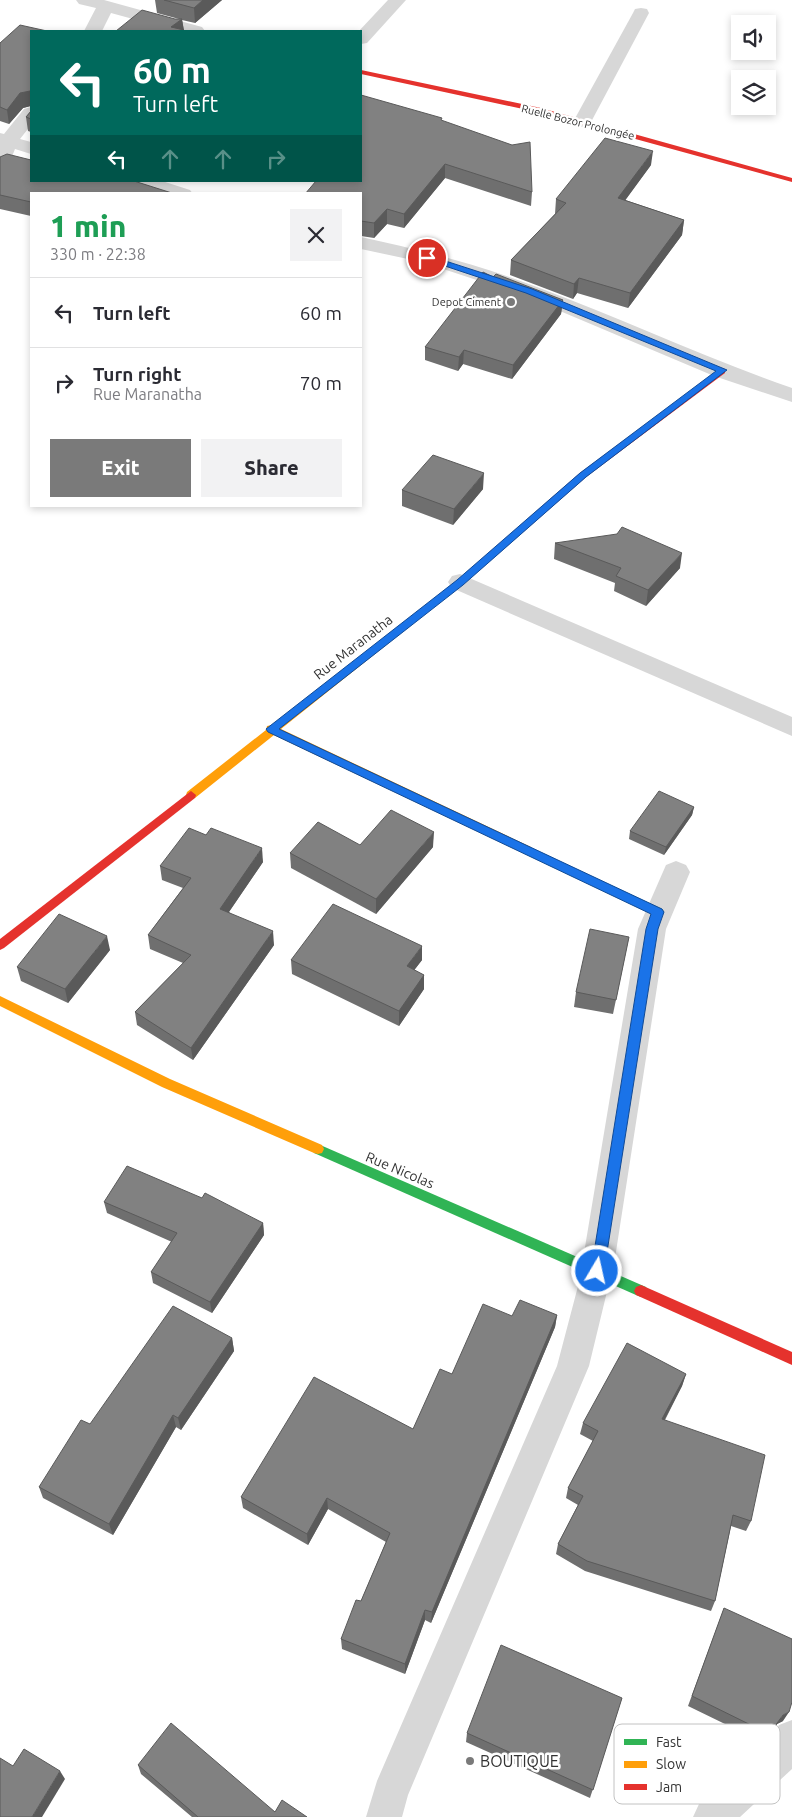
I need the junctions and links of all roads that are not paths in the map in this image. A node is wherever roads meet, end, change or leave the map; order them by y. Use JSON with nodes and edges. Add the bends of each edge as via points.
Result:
{"nodes":[{"id":1,"x":85,"y":0,"type":"edge"},
{"id":2,"x":397,"y":0,"type":"edge"},
{"id":3,"x":105,"y":7,"type":"junction"},
{"id":4,"x":641,"y":13,"type":"dead end"},
{"id":5,"x":94,"y":30,"type":"edge"},
{"id":6,"x":192,"y":30,"type":"edge"},
{"id":7,"x":362,"y":38,"type":"edge"},
{"id":8,"x":362,"y":72,"type":"edge"},
{"id":9,"x":30,"y":114,"type":"edge"},
{"id":10,"x":582,"y":122,"type":"junction"},
{"id":11,"x":4,"y":140,"type":"edge"},
{"id":12,"x":30,"y":148,"type":"edge"},
{"id":13,"x":0,"y":166,"type":"edge"},
{"id":14,"x":792,"y":180,"type":"edge"},
{"id":15,"x":145,"y":182,"type":"edge"},
{"id":16,"x":177,"y":192,"type":"edge"},
{"id":17,"x":362,"y":243,"type":"edge"},
{"id":18,"x":722,"y":370,"type":"junction"},
{"id":19,"x":792,"y":396,"type":"edge"},
{"id":20,"x":460,"y":582,"type":"junction"},
{"id":21,"x":792,"y":727,"type":"edge"},
{"id":22,"x":271,"y":729,"type":"junction"},
{"id":23,"x":676,"y":872,"type":"dead end"},
{"id":24,"x":658,"y":912,"type":"junction"},
{"id":25,"x":0,"y":946,"type":"edge"},
{"id":26,"x":0,"y":1001,"type":"edge"},
{"id":27,"x":597,"y":1271,"type":"junction"},
{"id":28,"x":792,"y":1359,"type":"edge"},
{"id":29,"x":792,"y":1738,"type":"edge"},
{"id":30,"x":780,"y":1755,"type":"edge"},
{"id":31,"x":726,"y":1804,"type":"edge"},
{"id":32,"x":384,"y":1817,"type":"edge"},
{"id":33,"x":712,"y":1817,"type":"edge"}],
"edges":[{"from":1,"to":3,"type":"street"},
{"from":2,"to":7,"type":"street"},
{"from":3,"to":5,"type":"street"},
{"from":3,"to":6,"type":"street"},
{"from":4,"to":10,"type":"lane"},
{"from":8,"to":10,"type":"street","name":"Ruelle Bozor Prolongée"},
{"from":9,"to":11,"type":"street"},
{"from":10,"to":14,"type":"street","name":"Ruelle Bozor Prolongée"},
{"from":11,"to":12,"type":"street"},
{"from":11,"to":13,"type":"street"},
{"from":15,"to":16,"type":"street"},
{"from":17,"to":18,"type":"street","via":[[427,258],[529,291]]},
{"from":18,"to":19,"type":"street"},
{"from":18,"to":20,"type":"street","name":"Rue Maranatha","via":[[583,475]]},
{"from":20,"to":21,"type":"street"},
{"from":20,"to":22,"type":"street","name":"Rue Maranatha"},
{"from":22,"to":24,"type":"street"},
{"from":22,"to":25,"type":"street","name":"Rue Maranatha"},
{"from":23,"to":24,"type":"street"},
{"from":24,"to":27,"type":"street","via":[[652,929]]},
{"from":26,"to":27,"type":"street","name":"Rue Nicolas","via":[[166,1082]]},
{"from":27,"to":28,"type":"street","name":"Rue Nicolas"},
{"from":27,"to":32,"type":"lane","via":[[573,1366],[390,1794]]},
{"from":29,"to":30,"type":"street"},
{"from":31,"to":33,"type":"street"}]}
